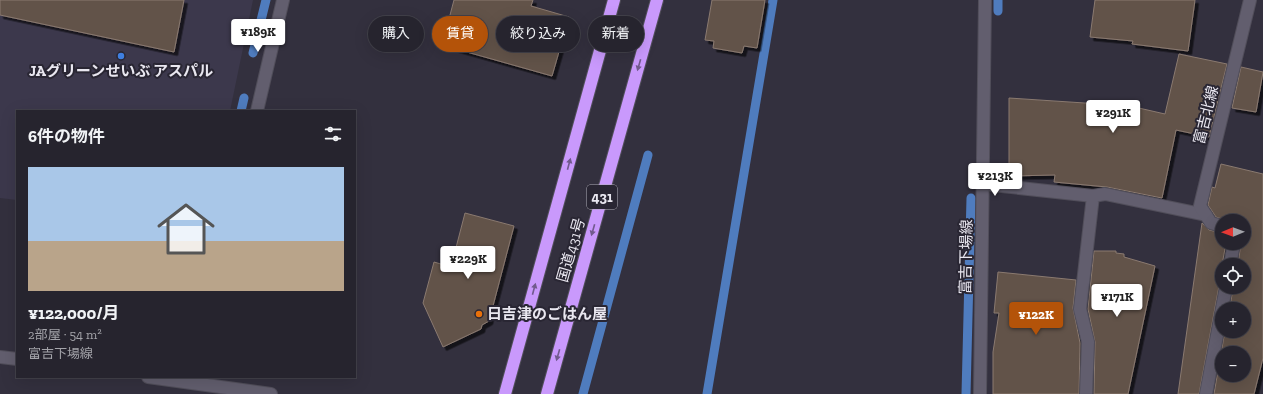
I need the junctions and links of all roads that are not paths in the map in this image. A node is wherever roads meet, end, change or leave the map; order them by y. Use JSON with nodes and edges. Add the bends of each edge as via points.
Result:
{"nodes":[{"id":1,"x":283,"y":0,"type":"edge"},
{"id":2,"x":614,"y":0,"type":"edge"},
{"id":3,"x":657,"y":0,"type":"edge"},
{"id":4,"x":985,"y":0,"type":"edge"},
{"id":5,"x":1250,"y":0,"type":"edge"},
{"id":6,"x":257,"y":110,"type":"edge"},
{"id":7,"x":983,"y":184,"type":"junction"},
{"id":8,"x":1093,"y":196,"type":"junction"},
{"id":9,"x":1206,"y":215,"type":"junction"},
{"id":10,"x":1215,"y":224,"type":"edge"},
{"id":11,"x":1225,"y":294,"type":"edge"},
{"id":12,"x":0,"y":357,"type":"edge"},
{"id":13,"x":16,"y":359,"type":"edge"},
{"id":14,"x":154,"y":378,"type":"edge"},
{"id":15,"x":196,"y":385,"type":"edge"},
{"id":16,"x":271,"y":394,"type":"edge"},
{"id":17,"x":505,"y":394,"type":"edge"},
{"id":18,"x":547,"y":394,"type":"edge"},
{"id":19,"x":980,"y":394,"type":"edge"},
{"id":20,"x":1086,"y":394,"type":"edge"},
{"id":21,"x":1206,"y":394,"type":"edge"}],
"edges":[{"from":1,"to":6,"type":"street"},
{"from":17,"to":2,"type":"highway","name":"国道431号","one_way":true},
{"from":3,"to":18,"type":"highway","name":"国道431号","number":"431","one_way":true},
{"from":4,"to":7,"type":"street","name":"富吉下場線"},
{"from":5,"to":9,"type":"street","name":"富吉北線","via":[[1200,206]]},
{"from":7,"to":8,"type":"street"},
{"from":7,"to":19,"type":"street","name":"富吉下場線"},
{"from":8,"to":9,"type":"street","via":[[1105,194]]},
{"from":8,"to":20,"type":"street","via":[[1080,309],[1088,342]]},
{"from":9,"to":10,"type":"street","via":[[1211,223]]},
{"from":11,"to":21,"type":"street"},
{"from":12,"to":13,"type":"street"},
{"from":14,"to":15,"type":"street"},
{"from":15,"to":16,"type":"street"}]}
